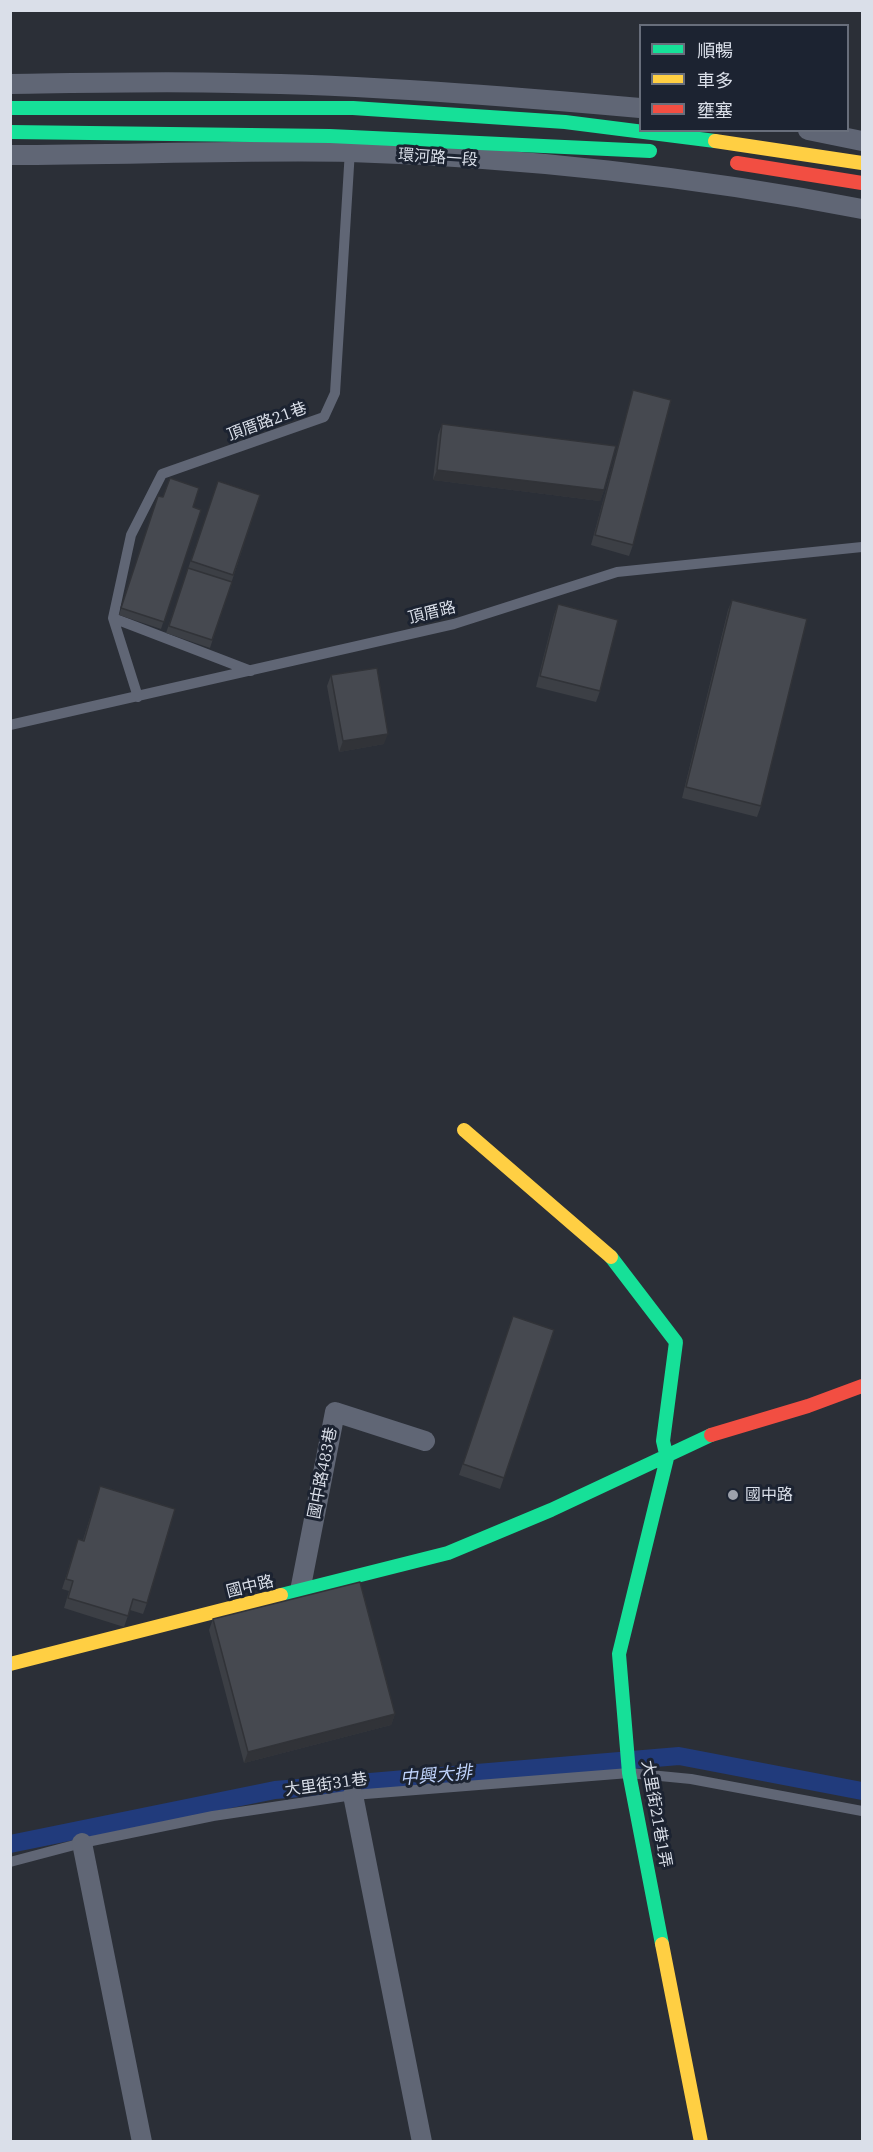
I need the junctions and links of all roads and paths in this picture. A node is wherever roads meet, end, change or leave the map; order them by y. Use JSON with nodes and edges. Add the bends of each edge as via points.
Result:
{"nodes":[{"id":1,"x":10,"y":84,"type":"edge"},
{"id":2,"x":355,"y":87,"type":"junction"},
{"id":3,"x":10,"y":108,"type":"edge"},
{"id":4,"x":639,"y":108,"type":"edge"},
{"id":5,"x":352,"y":128,"type":"junction"},
{"id":6,"x":639,"y":131,"type":"edge"},
{"id":7,"x":10,"y":132,"type":"edge"},
{"id":8,"x":643,"y":132,"type":"edge"},
{"id":9,"x":818,"y":132,"type":"edge"},
{"id":10,"x":862,"y":141,"type":"edge"},
{"id":11,"x":662,"y":152,"type":"dead end"},
{"id":12,"x":10,"y":155,"type":"edge"},
{"id":13,"x":719,"y":160,"type":"dead end"},
{"id":14,"x":862,"y":163,"type":"edge"},
{"id":15,"x":862,"y":183,"type":"edge"},
{"id":16,"x":862,"y":208,"type":"edge"},
{"id":17,"x":862,"y":547,"type":"edge"},
{"id":18,"x":113,"y":618,"type":"junction"},
{"id":19,"x":251,"y":671,"type":"junction"},
{"id":20,"x":138,"y":696,"type":"junction"},
{"id":21,"x":10,"y":725,"type":"edge"},
{"id":22,"x":464,"y":1130,"type":"dead end"},
{"id":23,"x":862,"y":1386,"type":"edge"},
{"id":24,"x":425,"y":1441,"type":"dead end"},
{"id":25,"x":667,"y":1458,"type":"junction"},
{"id":26,"x":300,"y":1591,"type":"junction"},
{"id":27,"x":10,"y":1665,"type":"edge"},
{"id":28,"x":629,"y":1773,"type":"junction"},
{"id":29,"x":353,"y":1795,"type":"junction"},
{"id":30,"x":862,"y":1812,"type":"edge"},
{"id":31,"x":82,"y":1843,"type":"junction"},
{"id":32,"x":10,"y":1862,"type":"edge"},
{"id":33,"x":142,"y":2142,"type":"edge"},
{"id":34,"x":422,"y":2142,"type":"edge"},
{"id":35,"x":701,"y":2142,"type":"edge"}],
"edges":[{"from":1,"to":2,"type":"street","via":[[233,82]]},
{"from":2,"to":4,"type":"street"},
{"from":2,"to":5,"type":"lane","name":"頂厝路21巷"},
{"from":3,"to":5,"type":"street","name":"環河路一段"},
{"from":5,"to":6,"type":"street","name":"環河路一段","via":[[565,122]]},
{"from":5,"to":7,"type":"street","name":"環河路一段"},
{"from":5,"to":11,"type":"street","name":"環河路一段"},
{"from":5,"to":12,"type":"street","name":"環河路一段"},
{"from":5,"to":16,"type":"street","name":"環河路一段","via":[[512,163],[647,175]]},
{"from":5,"to":18,"type":"lane","name":"頂厝路21巷","via":[[335,393],[324,417],[162,474],[131,535]]},
{"from":8,"to":14,"type":"street","name":"環河路一段"},
{"from":9,"to":10,"type":"street"},
{"from":13,"to":15,"type":"street"},
{"from":17,"to":19,"type":"lane","name":"頂厝路","via":[[617,572],[454,624]]},
{"from":18,"to":19,"type":"lane"},
{"from":18,"to":20,"type":"lane"},
{"from":19,"to":20,"type":"lane","name":"頂厝路"},
{"from":20,"to":21,"type":"lane","name":"頂厝路"},
{"from":22,"to":25,"type":"street","name":"大里街21巷1弄","via":[[615,1261],[676,1342],[663,1441]]},
{"from":23,"to":25,"type":"street","name":"國中路","via":[[718,1432]]},
{"from":24,"to":26,"type":"street","name":"國中路483巷","via":[[335,1413]]},
{"from":25,"to":26,"type":"street","name":"國中路","via":[[448,1553]]},
{"from":25,"to":28,"type":"street","name":"大里街21巷1弄","via":[[619,1654]]},
{"from":26,"to":27,"type":"street","name":"國中路"},
{"from":28,"to":29,"type":"lane","name":"大里街31巷"},
{"from":28,"to":30,"type":"lane","name":"大里街31巷","via":[[691,1779]]},
{"from":28,"to":35,"type":"street","name":"大里街21巷1弄"},
{"from":29,"to":31,"type":"lane","name":"大里街31巷","via":[[213,1816]]},
{"from":29,"to":34,"type":"street"},
{"from":31,"to":32,"type":"lane","name":"大里街31巷"},
{"from":31,"to":33,"type":"street"}]}
